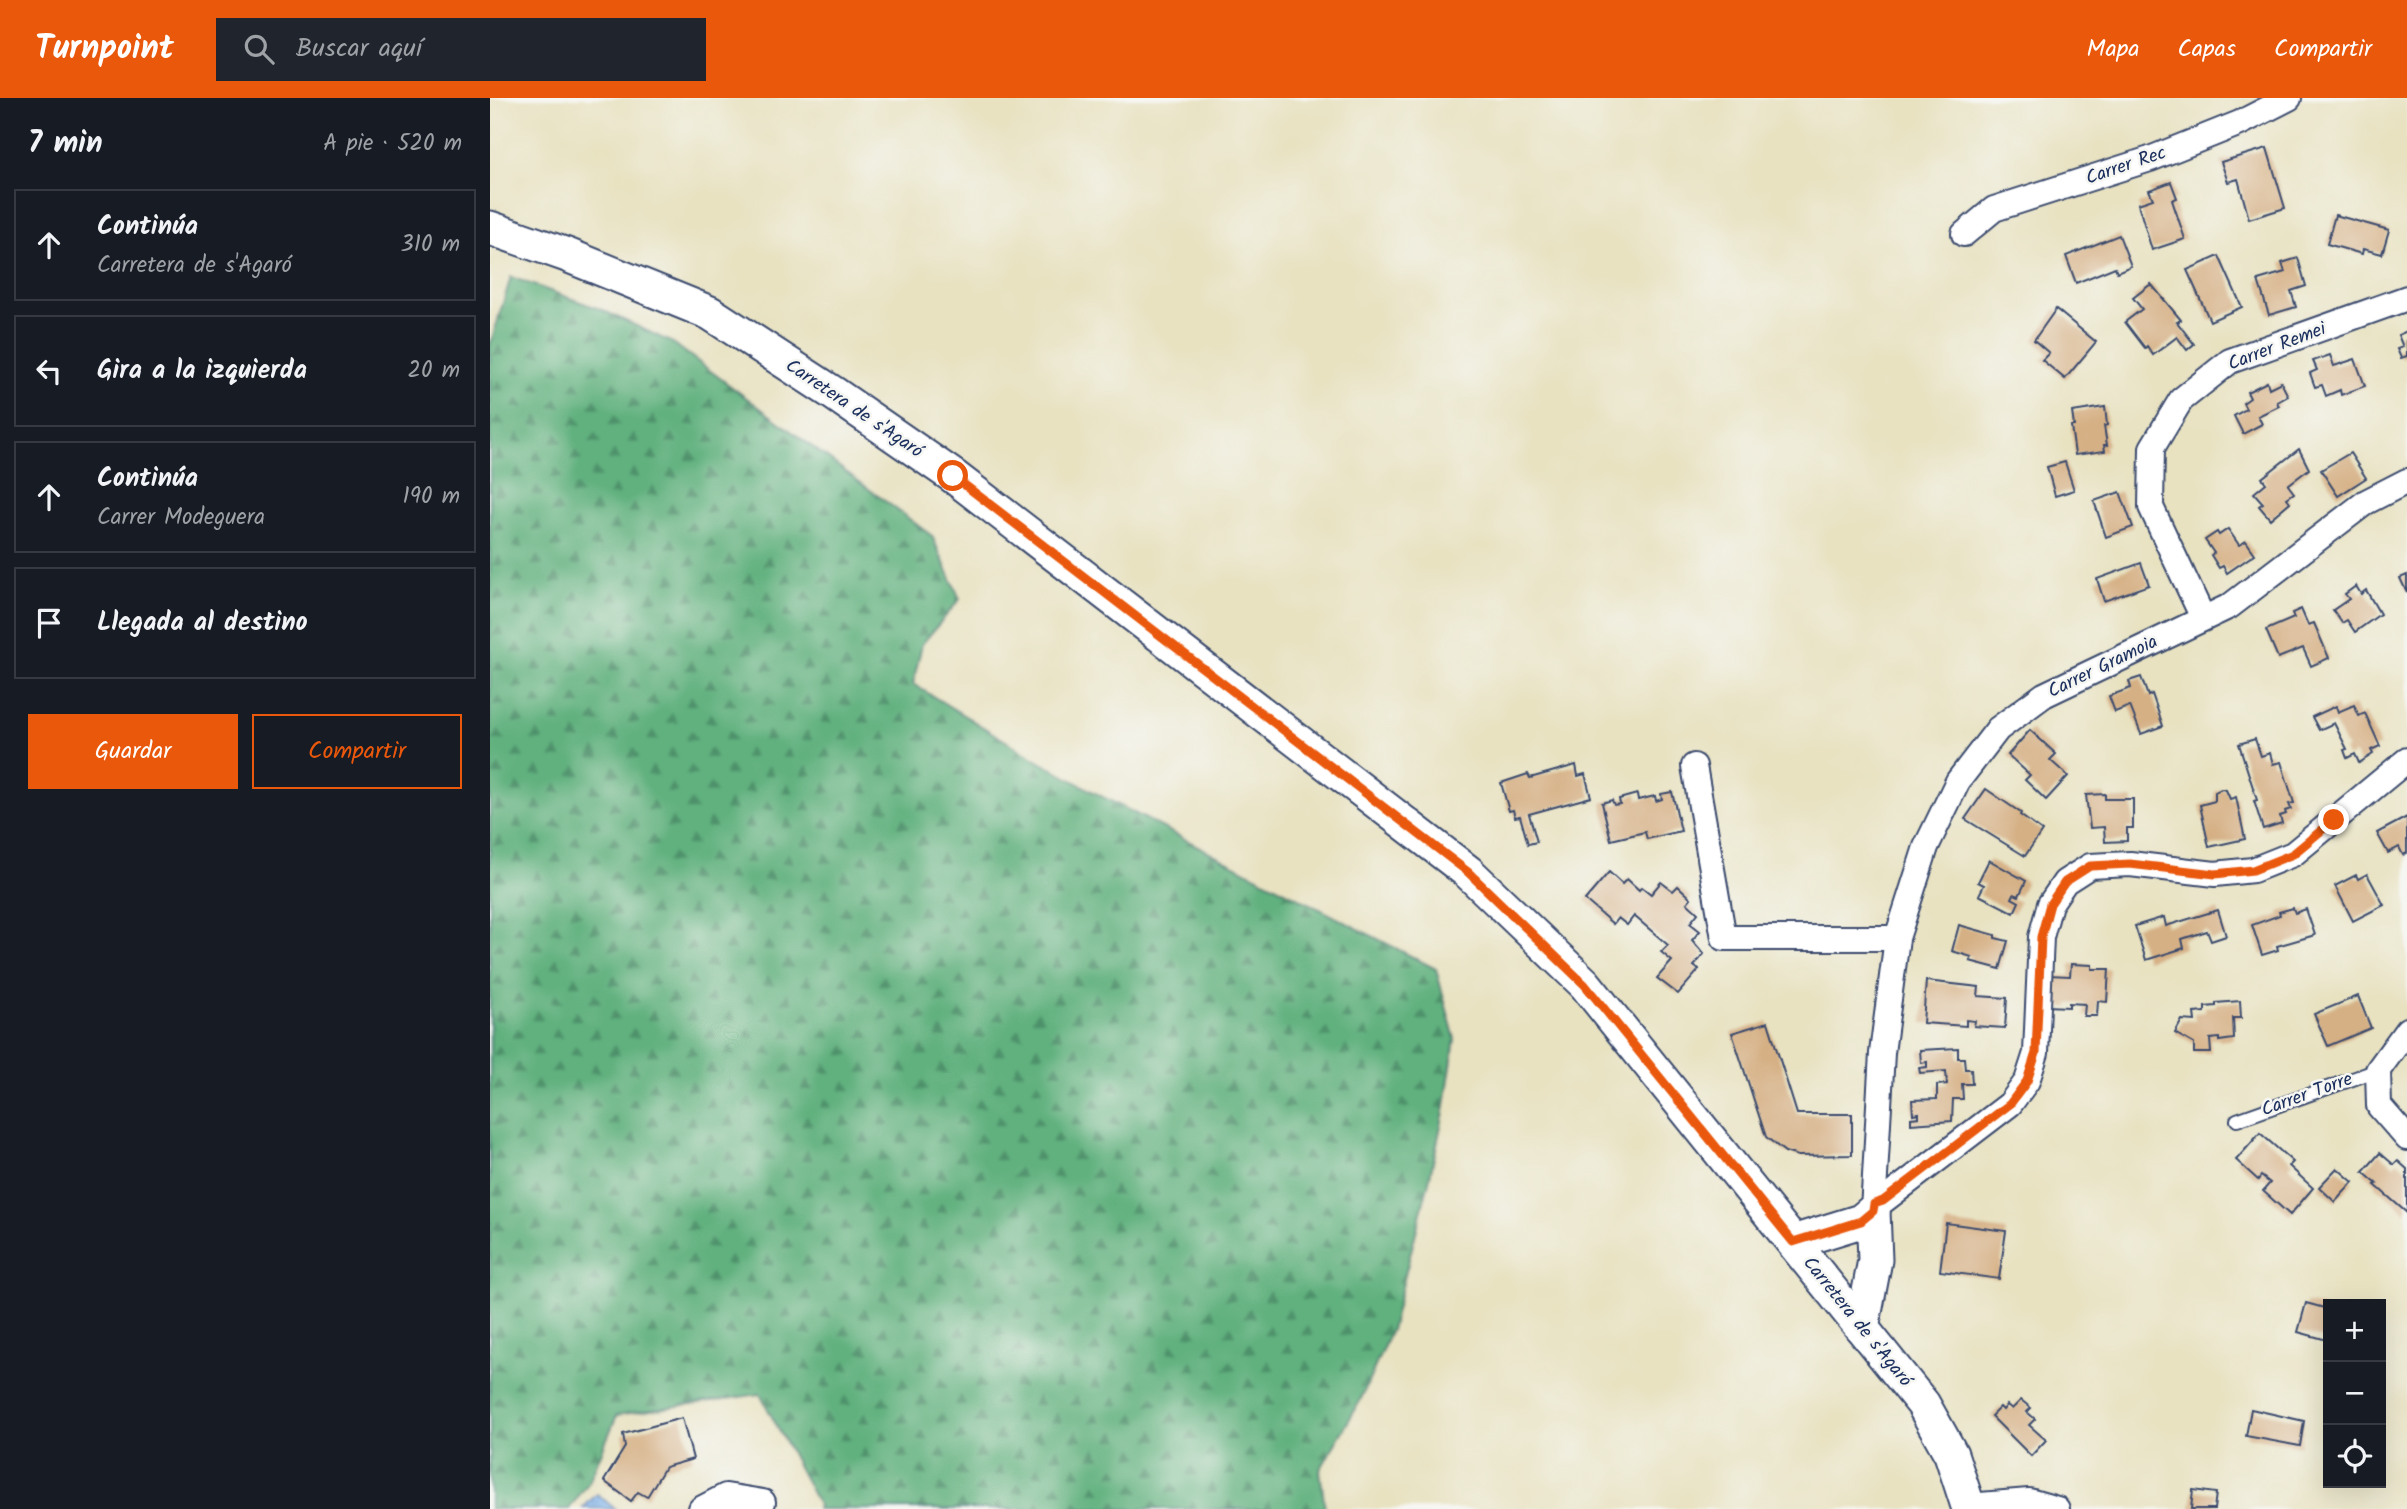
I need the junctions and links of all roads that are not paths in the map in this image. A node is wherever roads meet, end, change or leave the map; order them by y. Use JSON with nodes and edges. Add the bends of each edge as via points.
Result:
{"nodes":[{"id":1,"x":2289,"y":98,"type":"edge"},
{"id":2,"x":490,"y":228,"type":"edge"},
{"id":3,"x":1964,"y":234,"type":"dead end"},
{"id":4,"x":2407,"y":298,"type":"edge"},
{"id":5,"x":2407,"y":481,"type":"edge"},
{"id":6,"x":2203,"y":618,"type":"junction"},
{"id":7,"x":2407,"y":761,"type":"edge"},
{"id":8,"x":1694,"y":766,"type":"dead end"},
{"id":9,"x":1897,"y":938,"type":"junction"},
{"id":10,"x":2407,"y":1030,"type":"edge"},
{"id":11,"x":2378,"y":1070,"type":"junction"},
{"id":12,"x":2237,"y":1120,"type":"dead end"},
{"id":13,"x":2407,"y":1138,"type":"edge"},
{"id":14,"x":1874,"y":1208,"type":"junction"},
{"id":15,"x":1834,"y":1229,"type":"junction"},
{"id":16,"x":1793,"y":1242,"type":"junction"},
{"id":17,"x":1875,"y":1260,"type":"junction"},
{"id":18,"x":1822,"y":1276,"type":"junction"},
{"id":19,"x":1862,"y":1328,"type":"junction"},
{"id":20,"x":763,"y":1502,"type":"dead end"},
{"id":21,"x":1969,"y":1507,"type":"edge"},
{"id":22,"x":701,"y":1509,"type":"edge"},
{"id":23,"x":2057,"y":1509,"type":"edge"}],
"edges":[{"from":1,"to":3,"type":"street","name":"Carrer Rec","via":[[2150,159],[1994,209]]},
{"from":2,"to":16,"type":"street","name":"Carretera de s'Agaró","via":[[710,313],[833,393],[953,476],[1468,872],[1585,985]]},
{"from":4,"to":6,"type":"street","name":"Carrer Remei","via":[[2230,361],[2181,400],[2152,448],[2151,507]]},
{"from":5,"to":6,"type":"street","name":"Carrer Gramoia","via":[[2367,502],[2231,606]]},
{"from":6,"to":9,"type":"street","name":"Carrer Gramoia","via":[[2044,695],[1998,729],[1958,781],[1926,847]]},
{"from":7,"to":14,"type":"street","via":[[2293,854],[2253,870],[2215,874],[2130,864],[2090,866],[2065,882],[2050,904],[2041,937],[2036,1053],[2027,1081],[2010,1104]]},
{"from":8,"to":9,"type":"street","via":[[1724,938]]},
{"from":9,"to":14,"type":"street","name":"Carrer Gramoia","via":[[1882,1053]]},
{"from":10,"to":11,"type":"street","name":"Carrer Torre"},
{"from":11,"to":12,"type":"lane","name":"Carrer Torre"},
{"from":11,"to":13,"type":"street","name":"Carrer Torre","via":[[2379,1106]]},
{"from":14,"to":15,"type":"street","via":[[1861,1221]]},
{"from":14,"to":17,"type":"street"},
{"from":15,"to":16,"type":"street"},
{"from":15,"to":18,"type":"street"},
{"from":16,"to":18,"type":"street","name":"Carretera de s'Agaró"},
{"from":17,"to":18,"type":"street"},
{"from":17,"to":19,"type":"street"},
{"from":18,"to":19,"type":"street","name":"Carretera de s'Agaró"},
{"from":19,"to":21,"type":"street","name":"Carretera de s'Agaró","via":[[1923,1404],[1951,1454]]},
{"from":20,"to":22,"type":"street","via":[[726,1496]]},
{"from":21,"to":23,"type":"street","via":[[2029,1501]]}]}
